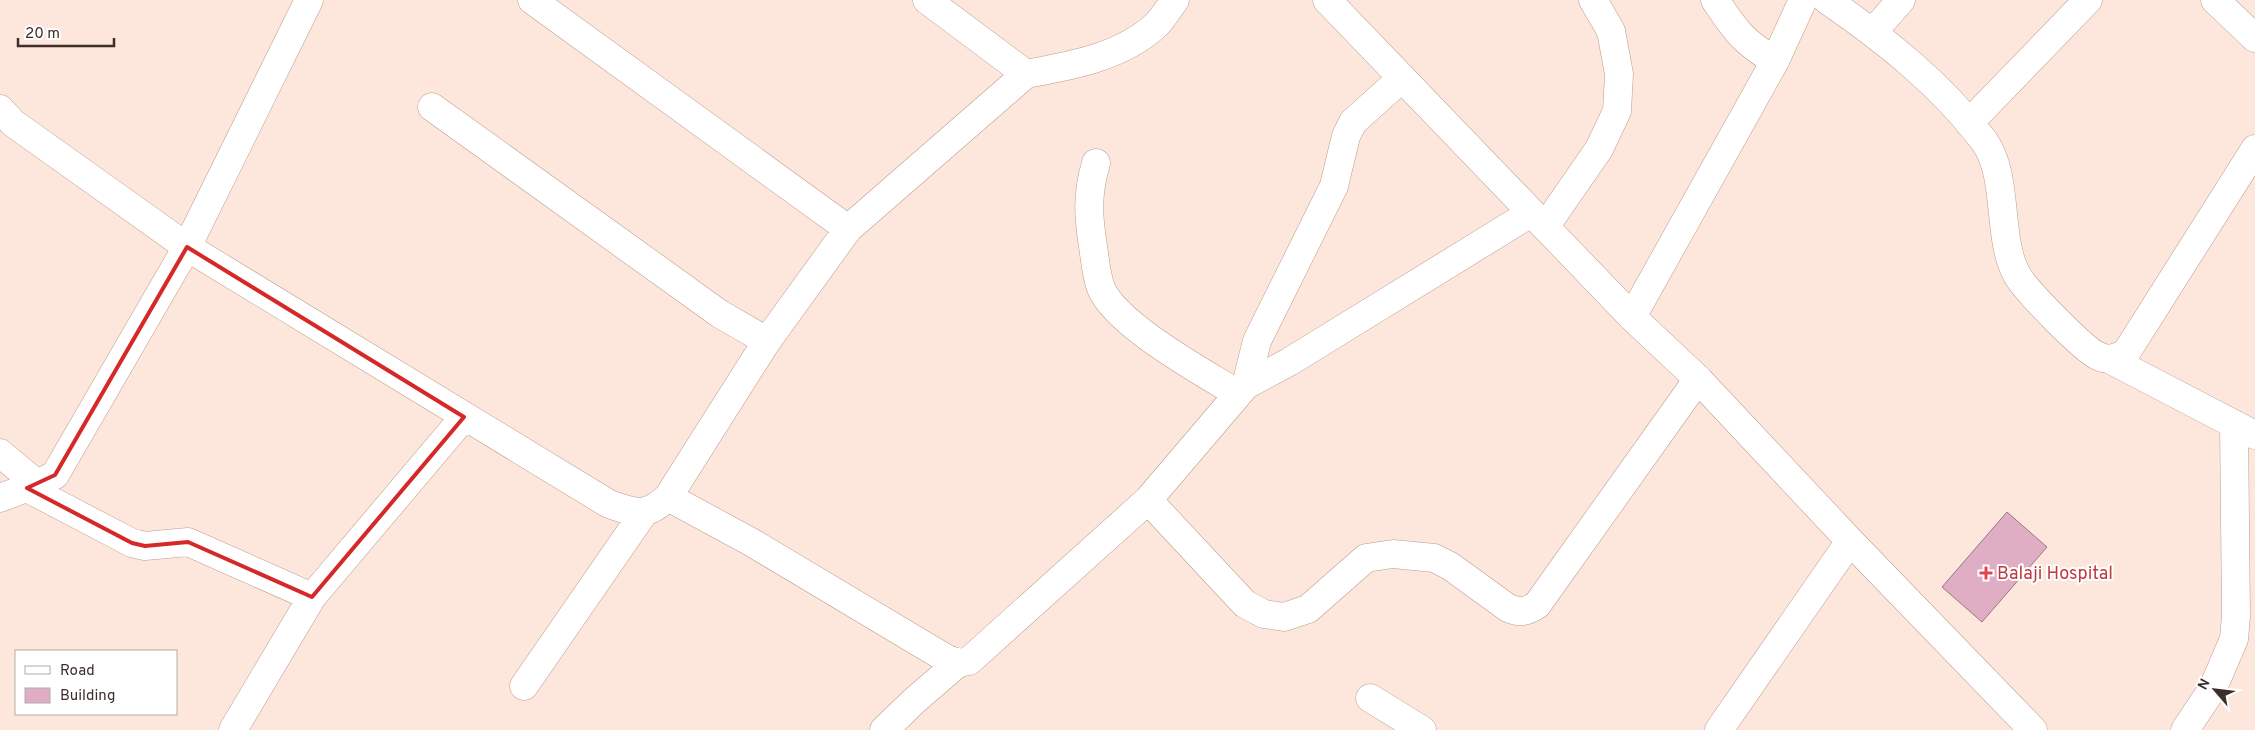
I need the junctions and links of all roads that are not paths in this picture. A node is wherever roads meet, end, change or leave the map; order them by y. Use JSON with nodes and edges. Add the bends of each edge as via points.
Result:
{"nodes":[{"id":1,"x":309,"y":0,"type":"edge"},
{"id":2,"x":532,"y":0,"type":"edge"},
{"id":3,"x":927,"y":0,"type":"edge"},
{"id":4,"x":1175,"y":0,"type":"edge"},
{"id":5,"x":1327,"y":0,"type":"edge"},
{"id":6,"x":1593,"y":0,"type":"edge"},
{"id":7,"x":1715,"y":0,"type":"edge"},
{"id":8,"x":1803,"y":0,"type":"edge"},
{"id":9,"x":1827,"y":0,"type":"edge"},
{"id":10,"x":1901,"y":0,"type":"edge"},
{"id":11,"x":2088,"y":0,"type":"edge"},
{"id":12,"x":2215,"y":0,"type":"edge"},
{"id":13,"x":1873,"y":32,"type":"junction"},
{"id":14,"x":2255,"y":38,"type":"edge"},
{"id":15,"x":1775,"y":61,"type":"junction"},
{"id":16,"x":1026,"y":74,"type":"junction"},
{"id":17,"x":1402,"y":78,"type":"junction"},
{"id":18,"x":432,"y":107,"type":"dead end"},
{"id":19,"x":0,"y":109,"type":"edge"},
{"id":20,"x":1969,"y":124,"type":"junction"},
{"id":21,"x":2255,"y":149,"type":"edge"},
{"id":22,"x":1096,"y":163,"type":"dead end"},
{"id":23,"x":1538,"y":220,"type":"junction"},
{"id":24,"x":848,"y":229,"type":"junction"},
{"id":25,"x":187,"y":247,"type":"junction"},
{"id":26,"x":1632,"y":317,"type":"junction"},
{"id":27,"x":767,"y":340,"type":"junction"},
{"id":28,"x":2111,"y":360,"type":"junction"},
{"id":29,"x":1698,"y":379,"type":"junction"},
{"id":30,"x":1242,"y":390,"type":"junction"},
{"id":31,"x":464,"y":417,"type":"junction"},
{"id":32,"x":2244,"y":430,"type":"edge"},
{"id":33,"x":0,"y":453,"type":"edge"},
{"id":34,"x":32,"y":486,"type":"junction"},
{"id":35,"x":0,"y":498,"type":"edge"},
{"id":36,"x":1148,"y":500,"type":"junction"},
{"id":37,"x":657,"y":504,"type":"junction"},
{"id":38,"x":1850,"y":541,"type":"junction"},
{"id":39,"x":312,"y":598,"type":"junction"},
{"id":40,"x":958,"y":663,"type":"junction"},
{"id":41,"x":524,"y":686,"type":"dead end"},
{"id":42,"x":1370,"y":698,"type":"dead end"},
{"id":43,"x":234,"y":730,"type":"edge"},
{"id":44,"x":884,"y":730,"type":"edge"},
{"id":45,"x":1422,"y":730,"type":"edge"},
{"id":46,"x":1719,"y":730,"type":"edge"},
{"id":47,"x":2033,"y":730,"type":"edge"},
{"id":48,"x":2185,"y":730,"type":"edge"}],
"edges":[{"from":1,"to":25,"type":"street"},
{"from":2,"to":24,"type":"street"},
{"from":3,"to":16,"type":"street"},
{"from":4,"to":16,"type":"street","via":[[1156,25],[1120,50]]},
{"from":5,"to":17,"type":"street"},
{"from":6,"to":23,"type":"street","via":[[1611,31],[1619,74],[1617,111],[1599,149]]},
{"from":7,"to":15,"type":"street","via":[[1745,41]]},
{"from":8,"to":15,"type":"street"},
{"from":9,"to":13,"type":"street"},
{"from":10,"to":13,"type":"street"},
{"from":11,"to":20,"type":"street"},
{"from":12,"to":14,"type":"street"},
{"from":13,"to":20,"type":"street","via":[[1912,63]]},
{"from":15,"to":26,"type":"street"},
{"from":16,"to":24,"type":"street"},
{"from":17,"to":23,"type":"street"},
{"from":17,"to":30,"type":"street","via":[[1353,122],[1346,136],[1334,186],[1257,341]]},
{"from":18,"to":27,"type":"street","via":[[720,314]]},
{"from":19,"to":25,"type":"street","via":[[13,123]]},
{"from":20,"to":28,"type":"street","via":[[1993,158],[2010,257],[2016,274],[2077,342],[2097,356]]},
{"from":21,"to":28,"type":"street","via":[[2126,354]]},
{"from":22,"to":30,"type":"street","via":[[1089,185],[1088,217],[1100,287],[1112,307],[1135,328]]},
{"from":23,"to":26,"type":"street"},
{"from":23,"to":30,"type":"street"},
{"from":24,"to":27,"type":"street"},
{"from":25,"to":31,"type":"street"},
{"from":25,"to":34,"type":"street","via":[[55,475]]},
{"from":26,"to":29,"type":"street"},
{"from":27,"to":37,"type":"street"},
{"from":28,"to":32,"type":"street"},
{"from":29,"to":36,"type":"street","via":[[1537,605],[1528,611],[1508,608],[1434,558],[1393,554],[1366,558],[1308,609],[1284,617],[1264,614],[1246,604]]},
{"from":29,"to":38,"type":"street"},
{"from":30,"to":36,"type":"street"},
{"from":31,"to":37,"type":"street","via":[[609,504],[634,512]]},
{"from":31,"to":39,"type":"street"},
{"from":32,"to":48,"type":"street","via":[[2234,639],[2213,688]]},
{"from":33,"to":34,"type":"street"},
{"from":34,"to":35,"type":"street"},
{"from":34,"to":39,"type":"street","via":[[132,543],[144,546],[188,542]]},
{"from":36,"to":40,"type":"street","via":[[969,661]]},
{"from":37,"to":40,"type":"street","via":[[751,542]]},
{"from":37,"to":41,"type":"street"},
{"from":38,"to":46,"type":"street"},
{"from":38,"to":47,"type":"street"},
{"from":39,"to":43,"type":"street"},
{"from":40,"to":44,"type":"street"},
{"from":42,"to":45,"type":"street"}]}
